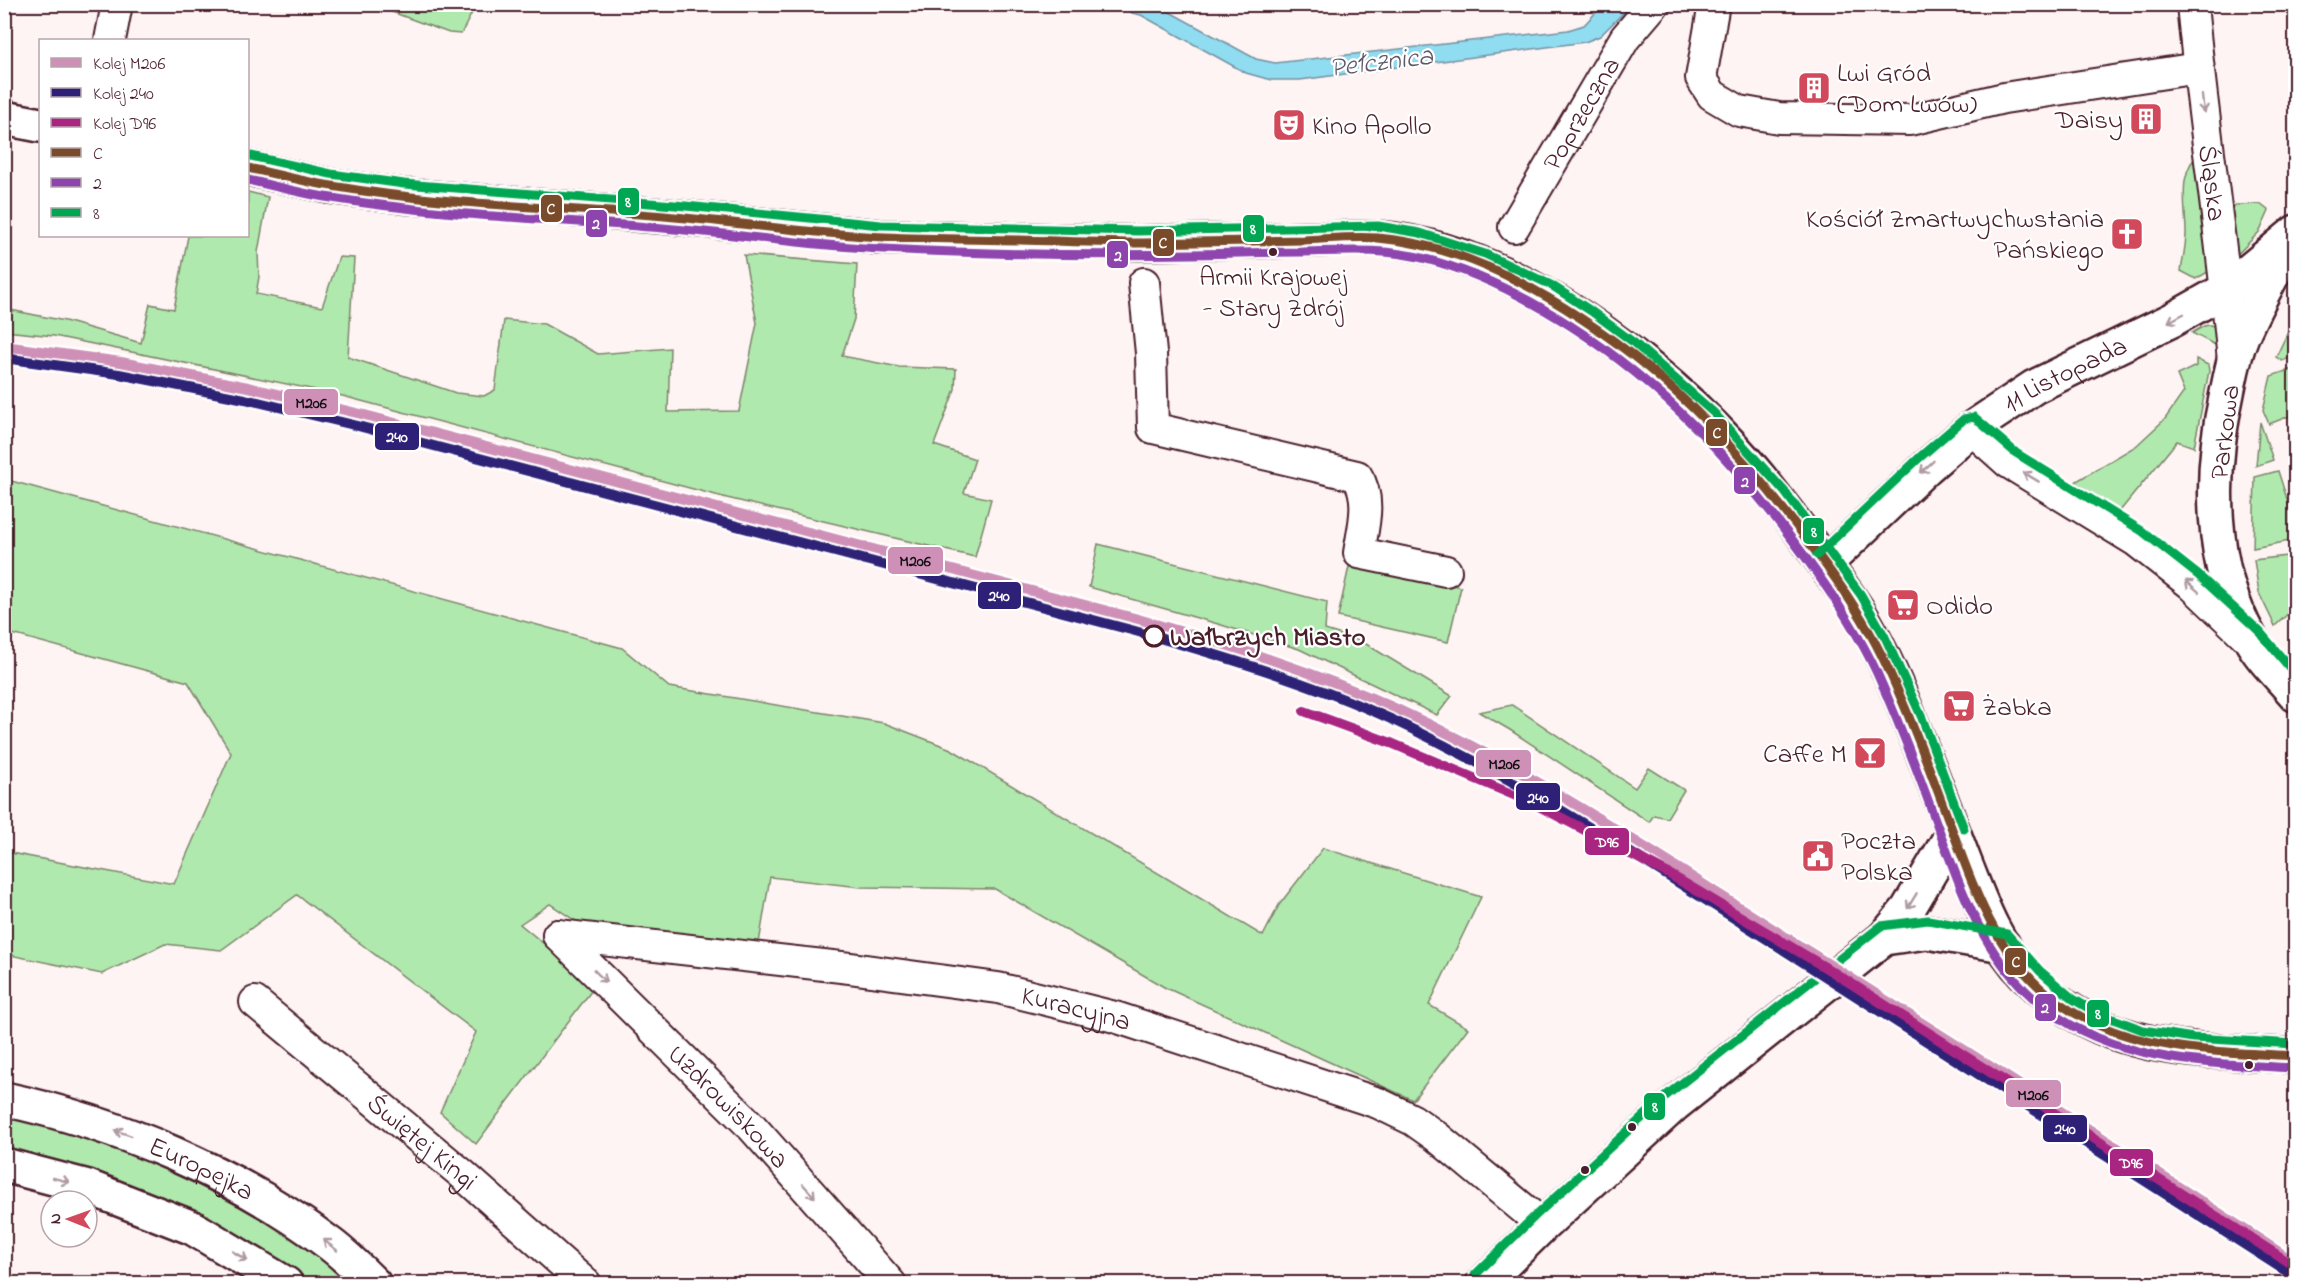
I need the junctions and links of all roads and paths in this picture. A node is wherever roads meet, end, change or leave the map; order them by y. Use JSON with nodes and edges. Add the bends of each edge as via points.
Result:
{"nodes":[{"id":1,"x":117,"y":4,"type":"edge"},
{"id":2,"x":1654,"y":4,"type":"edge"},
{"id":3,"x":1714,"y":4,"type":"edge"},
{"id":4,"x":2192,"y":4,"type":"edge"},
{"id":5,"x":110,"y":39,"type":"edge"},
{"id":6,"x":2198,"y":68,"type":"junction"},
{"id":7,"x":4,"y":118,"type":"edge"},
{"id":8,"x":39,"y":125,"type":"edge"},
{"id":9,"x":249,"y":168,"type":"edge"},
{"id":10,"x":1514,"y":227,"type":"dead end"},
{"id":11,"x":2295,"y":233,"type":"edge"},
{"id":12,"x":1144,"y":283,"type":"dead end"},
{"id":13,"x":2227,"y":290,"type":"junction"},
{"id":14,"x":2233,"y":362,"type":"junction"},
{"id":15,"x":1971,"y":429,"type":"junction"},
{"id":16,"x":1825,"y":564,"type":"junction"},
{"id":17,"x":1446,"y":572,"type":"dead end"},
{"id":18,"x":2251,"y":640,"type":"junction"},
{"id":19,"x":2295,"y":695,"type":"edge"},
{"id":20,"x":1953,"y":833,"type":"junction"},
{"id":21,"x":558,"y":935,"type":"joint"},
{"id":22,"x":1884,"y":938,"type":"junction"},
{"id":23,"x":2002,"y":945,"type":"junction"},
{"id":24,"x":255,"y":1002,"type":"dead end"},
{"id":25,"x":2295,"y":1056,"type":"edge"},
{"id":26,"x":4,"y":1099,"type":"edge"},
{"id":27,"x":4,"y":1165,"type":"edge"},
{"id":28,"x":1543,"y":1225,"type":"junction"},
{"id":29,"x":286,"y":1284,"type":"edge"},
{"id":30,"x":374,"y":1284,"type":"edge"},
{"id":31,"x":586,"y":1284,"type":"edge"},
{"id":32,"x":891,"y":1284,"type":"edge"},
{"id":33,"x":1484,"y":1284,"type":"edge"}],
"edges":[{"from":1,"to":5,"type":"street"},
{"from":2,"to":10,"type":"street","name":"Poprzeczna","via":[[1625,38]]},
{"from":3,"to":6,"type":"street","via":[[1701,78],[1712,95],[1739,111],[1779,118],[1910,120],[2004,98]]},
{"from":4,"to":6,"type":"street","name":"Śląska"},
{"from":6,"to":13,"type":"street","name":"Śląska","one_way":true},
{"from":7,"to":8,"type":"main road"},
{"from":9,"to":16,"type":"main road","via":[[329,186],[403,196],[879,237],[1138,243],[1365,237],[1416,244],[1469,260],[1545,295],[1587,321],[1660,377],[1747,463]]},
{"from":11,"to":13,"type":"main road","name":"11 Listopada"},
{"from":11,"to":14,"type":"main road","name":"Parkowa","via":[[2253,312]]},
{"from":12,"to":17,"type":"street","via":[[1153,428],[1357,476],[1363,485],[1366,506],[1359,553]]},
{"from":13,"to":14,"type":"street","name":"Śląska"},
{"from":13,"to":15,"type":"main road","name":"11 Listopada","one_way":true,"via":[[2034,387]]},
{"from":14,"to":18,"type":"main road","name":"Parkowa","via":[[2220,424],[2215,479],[2225,577]]},
{"from":15,"to":16,"type":"main road","name":"11 Listopada","one_way":true},
{"from":18,"to":15,"type":"street","name":"Parkowa","one_way":true,"via":[[2191,584],[2136,541],[2009,463]]},
{"from":16,"to":20,"type":"main road","via":[[1884,659]]},
{"from":18,"to":19,"type":"main road","name":"Parkowa"},
{"from":20,"to":22,"type":"main road","one_way":true,"via":[[1908,909]]},
{"from":20,"to":23,"type":"main road"},
{"from":21,"to":28,"type":"street","name":"Kuracyjna","via":[[998,988],[1115,1017],[1404,1115],[1437,1137]]},
{"from":21,"to":32,"type":"street","name":"Uzdrowiskowa","one_way":true,"via":[[752,1127]]},
{"from":22,"to":23,"type":"main road","via":[[1927,932]]},
{"from":22,"to":28,"type":"main road","via":[[1675,1104]]},
{"from":23,"to":25,"type":"main road","via":[[2024,973],[2066,1008],[2091,1024],[2120,1035],[2192,1050]]},
{"from":24,"to":31,"type":"street","name":"Świętej Kingi"},
{"from":30,"to":26,"type":"main road","name":"Europejka","one_way":true,"via":[[331,1245],[255,1194],[135,1137],[53,1109]]},
{"from":27,"to":29,"type":"main road","name":"Europejka","one_way":true,"via":[[88,1187],[194,1228]]},
{"from":28,"to":33,"type":"main road"}]}
